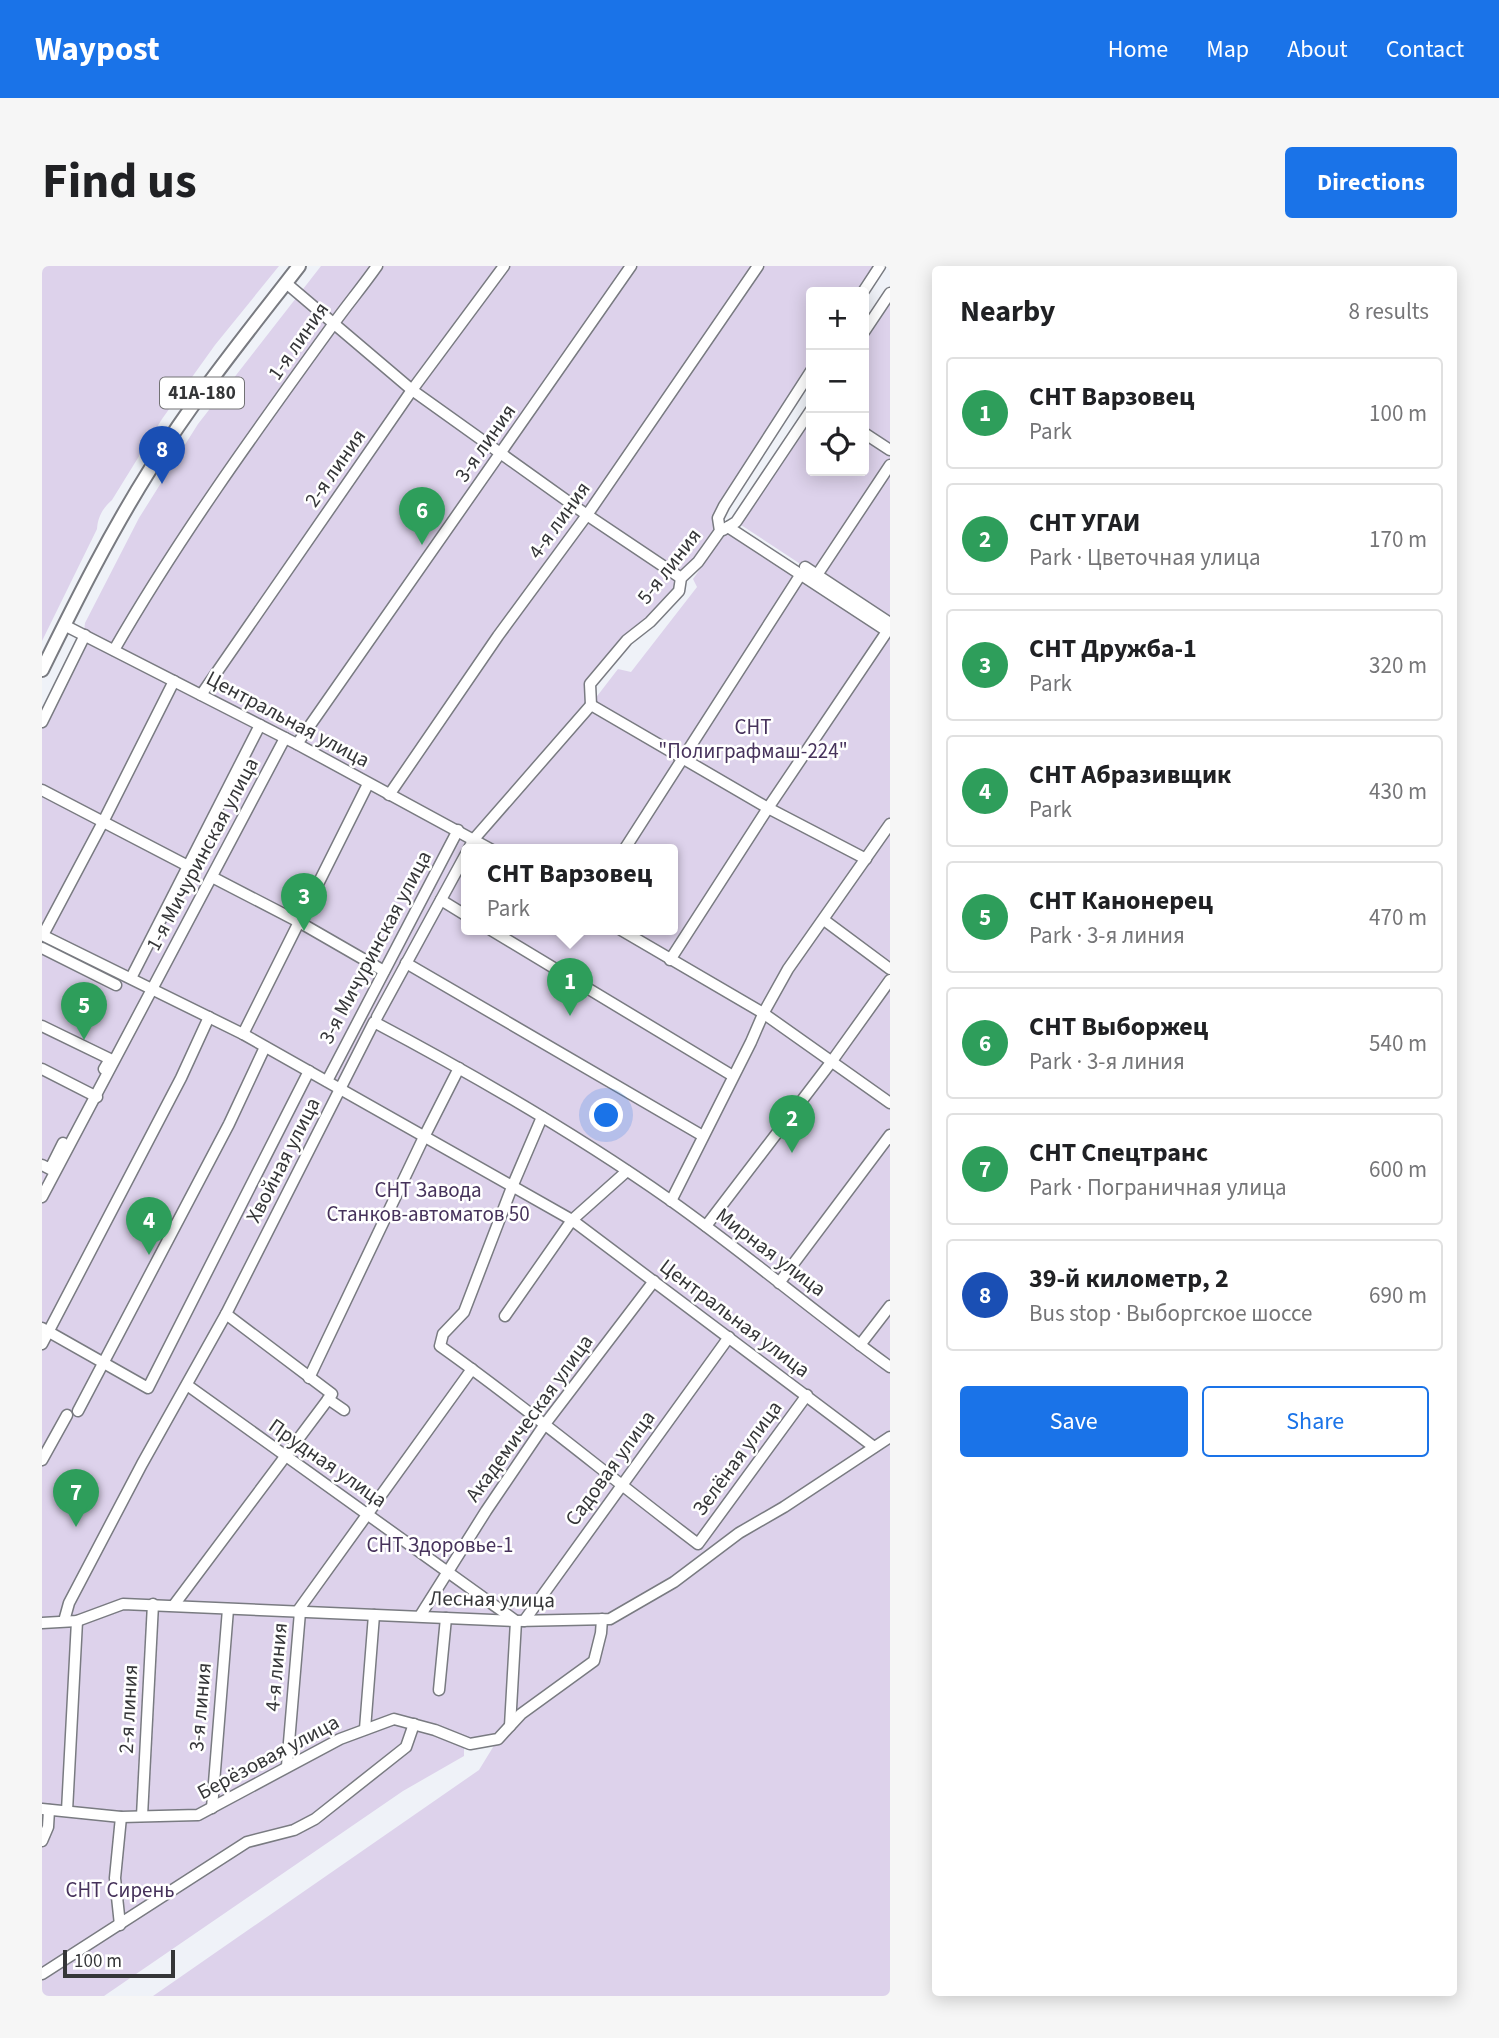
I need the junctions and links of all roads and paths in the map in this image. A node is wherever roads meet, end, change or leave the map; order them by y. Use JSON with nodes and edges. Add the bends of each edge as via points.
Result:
{"nodes":[{"id":1,"x":299,"y":266,"type":"edge"},
{"id":2,"x":377,"y":266,"type":"edge"},
{"id":3,"x":505,"y":266,"type":"edge"},
{"id":4,"x":631,"y":266,"type":"edge"},
{"id":5,"x":758,"y":266,"type":"edge"},
{"id":6,"x":880,"y":266,"type":"edge"},
{"id":7,"x":286,"y":283,"type":"junction"},
{"id":8,"x":866,"y":287,"type":"edge"},
{"id":9,"x":890,"y":293,"type":"edge"},
{"id":10,"x":333,"y":324,"type":"junction"},
{"id":11,"x":869,"y":324,"type":"edge"},
{"id":12,"x":806,"y":379,"type":"edge"},
{"id":13,"x":412,"y":390,"type":"junction"},
{"id":14,"x":809,"y":413,"type":"edge"},
{"id":15,"x":869,"y":436,"type":"edge"},
{"id":16,"x":890,"y":450,"type":"edge"},
{"id":17,"x":502,"y":453,"type":"junction"},
{"id":18,"x":890,"y":465,"type":"edge"},
{"id":19,"x":587,"y":516,"type":"junction"},
{"id":20,"x":728,"y":527,"type":"junction"},
{"id":21,"x":803,"y":571,"type":"junction"},
{"id":22,"x":817,"y":575,"type":"junction"},
{"id":23,"x":681,"y":578,"type":"junction"},
{"id":24,"x":64,"y":625,"type":"junction"},
{"id":25,"x":889,"y":627,"type":"edge"},
{"id":26,"x":85,"y":635,"type":"junction"},
{"id":27,"x":114,"y":650,"type":"junction"},
{"id":28,"x":42,"y":670,"type":"edge"},
{"id":29,"x":174,"y":681,"type":"junction"},
{"id":30,"x":201,"y":695,"type":"junction"},
{"id":31,"x":591,"y":705,"type":"junction"},
{"id":32,"x":42,"y":722,"type":"edge"},
{"id":33,"x":260,"y":725,"type":"junction"},
{"id":34,"x":285,"y":738,"type":"junction"},
{"id":35,"x":297,"y":744,"type":"junction"},
{"id":36,"x":683,"y":759,"type":"junction"},
{"id":37,"x":368,"y":783,"type":"junction"},
{"id":38,"x":42,"y":790,"type":"edge"},
{"id":39,"x":389,"y":795,"type":"junction"},
{"id":40,"x":768,"y":808,"type":"junction"},
{"id":41,"x":103,"y":822,"type":"junction"},
{"id":42,"x":890,"y":824,"type":"edge"},
{"id":43,"x":458,"y":830,"type":"junction"},
{"id":44,"x":474,"y":839,"type":"junction"},
{"id":45,"x":471,"y":844,"type":"edge"},
{"id":46,"x":482,"y":844,"type":"edge"},
{"id":47,"x":628,"y":844,"type":"edge"},
{"id":48,"x":866,"y":859,"type":"junction"},
{"id":49,"x":461,"y":862,"type":"edge"},
{"id":50,"x":188,"y":866,"type":"junction"},
{"id":51,"x":212,"y":877,"type":"junction"},
{"id":52,"x":441,"y":900,"type":"junction"},
{"id":53,"x":461,"y":912,"type":"edge"},
{"id":54,"x":824,"y":920,"type":"junction"},
{"id":55,"x":299,"y":922,"type":"junction"},
{"id":56,"x":43,"y":935,"type":"edge"},
{"id":57,"x":499,"y":935,"type":"edge"},
{"id":58,"x":629,"y":935,"type":"edge"},
{"id":59,"x":42,"y":948,"type":"edge"},
{"id":60,"x":670,"y":960,"type":"junction"},
{"id":61,"x":406,"y":963,"type":"junction"},
{"id":62,"x":890,"y":969,"type":"edge"},
{"id":63,"x":384,"y":971,"type":"junction"},
{"id":64,"x":131,"y":978,"type":"junction"},
{"id":65,"x":890,"y":980,"type":"edge"},
{"id":66,"x":116,"y":985,"type":"dead end"},
{"id":67,"x":153,"y":989,"type":"junction"},
{"id":68,"x":763,"y":1013,"type":"junction"},
{"id":69,"x":209,"y":1017,"type":"junction"},
{"id":70,"x":376,"y":1019,"type":"junction"},
{"id":71,"x":42,"y":1026,"type":"edge"},
{"id":72,"x":243,"y":1034,"type":"junction"},
{"id":73,"x":265,"y":1047,"type":"junction"},
{"id":74,"x":832,"y":1060,"type":"junction"},
{"id":75,"x":459,"y":1068,"type":"junction"},
{"id":76,"x":42,"y":1069,"type":"edge"},
{"id":77,"x":309,"y":1071,"type":"junction"},
{"id":78,"x":733,"y":1076,"type":"junction"},
{"id":79,"x":327,"y":1081,"type":"junction"},
{"id":80,"x":341,"y":1089,"type":"junction"},
{"id":81,"x":94,"y":1095,"type":"junction"},
{"id":82,"x":890,"y":1103,"type":"edge"},
{"id":83,"x":542,"y":1117,"type":"junction"},
{"id":84,"x":890,"y":1135,"type":"edge"},
{"id":85,"x":703,"y":1136,"type":"junction"},
{"id":86,"x":424,"y":1137,"type":"junction"},
{"id":87,"x":63,"y":1143,"type":"dead end"},
{"id":88,"x":42,"y":1165,"type":"edge"},
{"id":89,"x":42,"y":1171,"type":"edge"},
{"id":90,"x":627,"y":1171,"type":"junction"},
{"id":91,"x":53,"y":1176,"type":"junction"},
{"id":92,"x":512,"y":1188,"type":"junction"},
{"id":93,"x":42,"y":1197,"type":"edge"},
{"id":94,"x":671,"y":1201,"type":"junction"},
{"id":95,"x":572,"y":1220,"type":"junction"},
{"id":96,"x":706,"y":1226,"type":"junction"},
{"id":97,"x":654,"y":1281,"type":"junction"},
{"id":98,"x":779,"y":1283,"type":"junction"},
{"id":99,"x":890,"y":1306,"type":"edge"},
{"id":100,"x":226,"y":1314,"type":"junction"},
{"id":101,"x":505,"y":1316,"type":"dead end"},
{"id":102,"x":45,"y":1330,"type":"edge"},
{"id":103,"x":729,"y":1337,"type":"junction"},
{"id":104,"x":42,"y":1344,"type":"edge"},
{"id":105,"x":860,"y":1345,"type":"junction"},
{"id":106,"x":103,"y":1362,"type":"junction"},
{"id":107,"x":890,"y":1367,"type":"edge"},
{"id":108,"x":472,"y":1368,"type":"junction"},
{"id":109,"x":309,"y":1378,"type":"junction"},
{"id":110,"x":187,"y":1385,"type":"junction"},
{"id":111,"x":807,"y":1395,"type":"junction"},
{"id":112,"x":330,"y":1396,"type":"junction"},
{"id":113,"x":344,"y":1410,"type":"dead end"},
{"id":114,"x":78,"y":1411,"type":"dead end"},
{"id":115,"x":66,"y":1415,"type":"dead end"},
{"id":116,"x":545,"y":1424,"type":"junction"},
{"id":117,"x":890,"y":1437,"type":"edge"},
{"id":118,"x":874,"y":1447,"type":"junction"},
{"id":119,"x":285,"y":1457,"type":"junction"},
{"id":120,"x":42,"y":1460,"type":"edge"},
{"id":121,"x":621,"y":1486,"type":"junction"},
{"id":122,"x":366,"y":1514,"type":"junction"},
{"id":123,"x":448,"y":1572,"type":"junction"},
{"id":124,"x":153,"y":1604,"type":"junction"},
{"id":125,"x":174,"y":1605,"type":"junction"},
{"id":126,"x":228,"y":1609,"type":"junction"},
{"id":127,"x":298,"y":1612,"type":"junction"},
{"id":128,"x":373,"y":1615,"type":"junction"},
{"id":129,"x":420,"y":1616,"type":"junction"},
{"id":130,"x":446,"y":1618,"type":"junction"},
{"id":131,"x":602,"y":1619,"type":"junction"},
{"id":132,"x":64,"y":1621,"type":"junction"},
{"id":133,"x":77,"y":1621,"type":"junction"},
{"id":134,"x":520,"y":1621,"type":"junction"},
{"id":135,"x":42,"y":1623,"type":"edge"},
{"id":136,"x":439,"y":1690,"type":"dead end"},
{"id":137,"x":414,"y":1724,"type":"junction"},
{"id":138,"x":510,"y":1726,"type":"junction"},
{"id":139,"x":365,"y":1729,"type":"junction"},
{"id":140,"x":287,"y":1766,"type":"junction"},
{"id":141,"x":212,"y":1808,"type":"junction"},
{"id":142,"x":46,"y":1809,"type":"edge"},
{"id":143,"x":67,"y":1811,"type":"junction"},
{"id":144,"x":142,"y":1816,"type":"junction"},
{"id":145,"x":121,"y":1817,"type":"junction"},
{"id":146,"x":42,"y":1841,"type":"edge"},
{"id":147,"x":120,"y":1925,"type":"junction"},
{"id":148,"x":42,"y":1974,"type":"edge"}],
"edges":[{"from":1,"to":7,"type":"main road","number":"41А-180"},
{"from":2,"to":10,"type":"street","name":"1-я линия"},
{"from":3,"to":13,"type":"street","name":"2-я линия"},
{"from":4,"to":17,"type":"street","name":"3-я линия"},
{"from":5,"to":19,"type":"street","name":"4-я линия"},
{"from":6,"to":8,"type":"street"},
{"from":7,"to":10,"type":"street"},
{"from":7,"to":24,"type":"main road","number":"41А-180","via":[[152,466]]},
{"from":9,"to":11,"type":"street"},
{"from":10,"to":13,"type":"street"},
{"from":10,"to":27,"type":"street","name":"1-я линия","via":[[170,559]]},
{"from":12,"to":20,"type":"street","name":"5-я линия","via":[[723,506],[718,517]]},
{"from":13,"to":17,"type":"street"},
{"from":13,"to":30,"type":"street","name":"2-я линия"},
{"from":14,"to":20,"type":"street"},
{"from":15,"to":16,"type":"street"},
{"from":17,"to":19,"type":"street"},
{"from":17,"to":35,"type":"street","name":"3-я линия"},
{"from":18,"to":22,"type":"street"},
{"from":19,"to":23,"type":"street"},
{"from":19,"to":39,"type":"street","name":"4-я линия"},
{"from":20,"to":21,"type":"street"},
{"from":20,"to":23,"type":"street","name":"5-я линия"},
{"from":21,"to":22,"type":"street"},
{"from":21,"to":25,"type":"street"},
{"from":21,"to":36,"type":"street"},
{"from":22,"to":25,"type":"street"},
{"from":23,"to":31,"type":"street","name":"5-я линия","via":[[679,591],[627,640],[590,684]]},
{"from":24,"to":26,"type":"street","name":"Центральная улица"},
{"from":24,"to":28,"type":"main road","number":"41А-180"},
{"from":25,"to":40,"type":"street"},
{"from":26,"to":27,"type":"street","name":"Центральная улица"},
{"from":26,"to":32,"type":"street"},
{"from":27,"to":29,"type":"street","name":"Центральная улица"},
{"from":29,"to":30,"type":"street","name":"Центральная улица"},
{"from":29,"to":41,"type":"street"},
{"from":30,"to":33,"type":"street","name":"Центральная улица"},
{"from":31,"to":36,"type":"street"},
{"from":31,"to":44,"type":"street"},
{"from":33,"to":34,"type":"street","name":"Центральная улица"},
{"from":33,"to":50,"type":"street"},
{"from":34,"to":35,"type":"street","name":"Центральная улица"},
{"from":34,"to":51,"type":"street","name":"1-я Мичуринская улица"},
{"from":35,"to":37,"type":"street","name":"Центральная улица"},
{"from":36,"to":40,"type":"street"},
{"from":36,"to":47,"type":"street"},
{"from":37,"to":39,"type":"street","name":"Центральная улица"},
{"from":37,"to":55,"type":"street"},
{"from":38,"to":41,"type":"street"},
{"from":39,"to":43,"type":"street","name":"Центральная улица"},
{"from":40,"to":48,"type":"street"},
{"from":40,"to":60,"type":"street"},
{"from":41,"to":50,"type":"street"},
{"from":41,"to":56,"type":"street"},
{"from":42,"to":48,"type":"street"},
{"from":43,"to":44,"type":"street","name":"Центральная улица"},
{"from":43,"to":63,"type":"street","name":"3-я Мичуринская улица"},
{"from":44,"to":45,"type":"street","name":"Хвойная улица"},
{"from":44,"to":46,"type":"street","name":"Центральная улица"},
{"from":48,"to":54,"type":"street"},
{"from":49,"to":52,"type":"street","name":"Хвойная улица"},
{"from":50,"to":64,"type":"street"},
{"from":51,"to":55,"type":"street"},
{"from":51,"to":67,"type":"street","name":"1-я Мичуринская улица"},
{"from":52,"to":53,"type":"street"},
{"from":52,"to":61,"type":"street","name":"Хвойная улица"},
{"from":54,"to":62,"type":"street"},
{"from":54,"to":68,"type":"street"},
{"from":55,"to":63,"type":"street"},
{"from":55,"to":72,"type":"street"},
{"from":56,"to":64,"type":"street","name":"Центральная улица"},
{"from":57,"to":78,"type":"street"},
{"from":58,"to":60,"type":"street"},
{"from":59,"to":66,"type":"street"},
{"from":60,"to":68,"type":"street"},
{"from":61,"to":70,"type":"street","name":"Хвойная улица"},
{"from":61,"to":85,"type":"street"},
{"from":63,"to":79,"type":"street","name":"3-я Мичуринская улица"},
{"from":64,"to":67,"type":"street","name":"Центральная улица"},
{"from":65,"to":74,"type":"street"},
{"from":67,"to":69,"type":"street","name":"Центральная улица"},
{"from":67,"to":81,"type":"street","name":"1-я Мичуринская улица"},
{"from":68,"to":74,"type":"street"},
{"from":68,"to":78,"type":"street"},
{"from":69,"to":72,"type":"street","name":"Центральная улица"},
{"from":69,"to":102,"type":"street","via":[[181,1079]]},
{"from":70,"to":75,"type":"street","name":"Мирная улица"},
{"from":70,"to":80,"type":"street","name":"Хвойная улица"},
{"from":71,"to":81,"type":"street","via":[[110,1059]]},
{"from":72,"to":73,"type":"street","name":"Центральная улица"},
{"from":73,"to":77,"type":"street","name":"Центральная улица"},
{"from":73,"to":106,"type":"street"},
{"from":74,"to":82,"type":"street"},
{"from":74,"to":96,"type":"street"},
{"from":75,"to":83,"type":"street","name":"Мирная улица"},
{"from":75,"to":86,"type":"street"},
{"from":76,"to":81,"type":"street"},
{"from":77,"to":79,"type":"street","name":"Центральная улица"},
{"from":77,"to":106,"type":"street","via":[[148,1388]]},
{"from":78,"to":85,"type":"street"},
{"from":79,"to":80,"type":"street","name":"Центральная улица"},
{"from":80,"to":86,"type":"street","name":"Центральная улица"},
{"from":80,"to":100,"type":"street","name":"Хвойная улица"},
{"from":81,"to":91,"type":"street"},
{"from":83,"to":90,"type":"street","name":"Мирная улица"},
{"from":83,"to":92,"type":"street"},
{"from":84,"to":98,"type":"street"},
{"from":85,"to":94,"type":"street"},
{"from":86,"to":92,"type":"street","name":"Центральная улица"},
{"from":86,"to":109,"type":"street"},
{"from":87,"to":88,"type":"street","via":[[50,1168]]},
{"from":89,"to":91,"type":"street"},
{"from":90,"to":94,"type":"street","name":"Мирная улица"},
{"from":90,"to":95,"type":"street"},
{"from":91,"to":93,"type":"street"},
{"from":92,"to":95,"type":"street","name":"Центральная улица"},
{"from":92,"to":108,"type":"street","via":[[464,1312],[443,1334],[440,1346]]},
{"from":94,"to":96,"type":"street","name":"Мирная улица"},
{"from":95,"to":97,"type":"street","name":"Центральная улица"},
{"from":95,"to":101,"type":"street"},
{"from":96,"to":98,"type":"street","name":"Мирная улица"},
{"from":97,"to":103,"type":"street","name":"Центральная улица"},
{"from":97,"to":116,"type":"street","name":"Академическая улица"},
{"from":98,"to":105,"type":"street","name":"Мирная улица"},
{"from":99,"to":105,"type":"street"},
{"from":100,"to":109,"type":"street"},
{"from":100,"to":110,"type":"street","name":"Хвойная улица"},
{"from":102,"to":104,"type":"street"},
{"from":102,"to":106,"type":"street"},
{"from":103,"to":111,"type":"street","name":"Центральная улица"},
{"from":103,"to":121,"type":"street","name":"Садовая улица"},
{"from":105,"to":107,"type":"street","name":"Мирная улица"},
{"from":106,"to":114,"type":"street"},
{"from":108,"to":116,"type":"street"},
{"from":108,"to":122,"type":"street"},
{"from":109,"to":112,"type":"street"},
{"from":110,"to":119,"type":"street","name":"Прудная улица"},
{"from":110,"to":132,"type":"street","name":"Хвойная улица","via":[[69,1603]]},
{"from":111,"to":118,"type":"street","name":"Центральная улица"},
{"from":111,"to":121,"type":"street","name":"Зелёная улица","via":[[698,1544]]},
{"from":112,"to":113,"type":"street"},
{"from":112,"to":119,"type":"street"},
{"from":115,"to":120,"type":"street"},
{"from":116,"to":121,"type":"street"},
{"from":116,"to":123,"type":"street","name":"Академическая улица"},
{"from":117,"to":118,"type":"street","name":"Лесная улица"},
{"from":118,"to":131,"type":"street","name":"Лесная улица","via":[[739,1533],[674,1582],[610,1619]]},
{"from":119,"to":122,"type":"street","name":"Прудная улица"},
{"from":119,"to":125,"type":"street"},
{"from":121,"to":134,"type":"street","name":"Садовая улица"},
{"from":122,"to":123,"type":"street","name":"Прудная улица"},
{"from":122,"to":127,"type":"street"},
{"from":123,"to":129,"type":"street","name":"Академическая улица"},
{"from":123,"to":134,"type":"street","name":"Прудная улица"},
{"from":124,"to":125,"type":"street","name":"Лесная улица"},
{"from":124,"to":133,"type":"street","name":"Лесная улица","via":[[123,1604]]},
{"from":124,"to":144,"type":"street","name":"2-я линия"},
{"from":125,"to":126,"type":"street","name":"Лесная улица"},
{"from":126,"to":127,"type":"street","name":"Лесная улица"},
{"from":126,"to":141,"type":"street","name":"3-я линия"},
{"from":127,"to":128,"type":"street","name":"Лесная улица"},
{"from":127,"to":140,"type":"street","name":"4-я линия"},
{"from":128,"to":129,"type":"street","name":"Лесная улица"},
{"from":128,"to":139,"type":"street"},
{"from":129,"to":130,"type":"street","name":"Лесная улица"},
{"from":130,"to":134,"type":"street","name":"Лесная улица"},
{"from":130,"to":136,"type":"street"},
{"from":131,"to":134,"type":"street","name":"Лесная улица"},
{"from":131,"to":138,"type":"street","via":[[594,1661]]},
{"from":132,"to":133,"type":"street","name":"Лесная улица"},
{"from":132,"to":135,"type":"street","name":"Лесная улица"},
{"from":133,"to":143,"type":"street"},
{"from":134,"to":138,"type":"street"},
{"from":137,"to":138,"type":"street","name":"Берёзовая улица","via":[[475,1745],[498,1739]]},
{"from":137,"to":139,"type":"street","name":"Берёзовая улица","via":[[394,1720]]},
{"from":137,"to":147,"type":"street","via":[[406,1747],[315,1819],[294,1830],[247,1842]]},
{"from":139,"to":140,"type":"street","name":"Берёзовая улица"},
{"from":140,"to":141,"type":"street","name":"Берёзовая улица"},
{"from":141,"to":144,"type":"street","name":"Берёзовая улица","via":[[198,1815]]},
{"from":142,"to":143,"type":"street","name":"Берёзовая улица"},
{"from":142,"to":146,"type":"street","via":[[48,1827]]},
{"from":143,"to":145,"type":"street","name":"Берёзовая улица"},
{"from":144,"to":145,"type":"street","name":"Берёзовая улица"},
{"from":145,"to":147,"type":"street","via":[[115,1892]]},
{"from":147,"to":148,"type":"street"}]}
